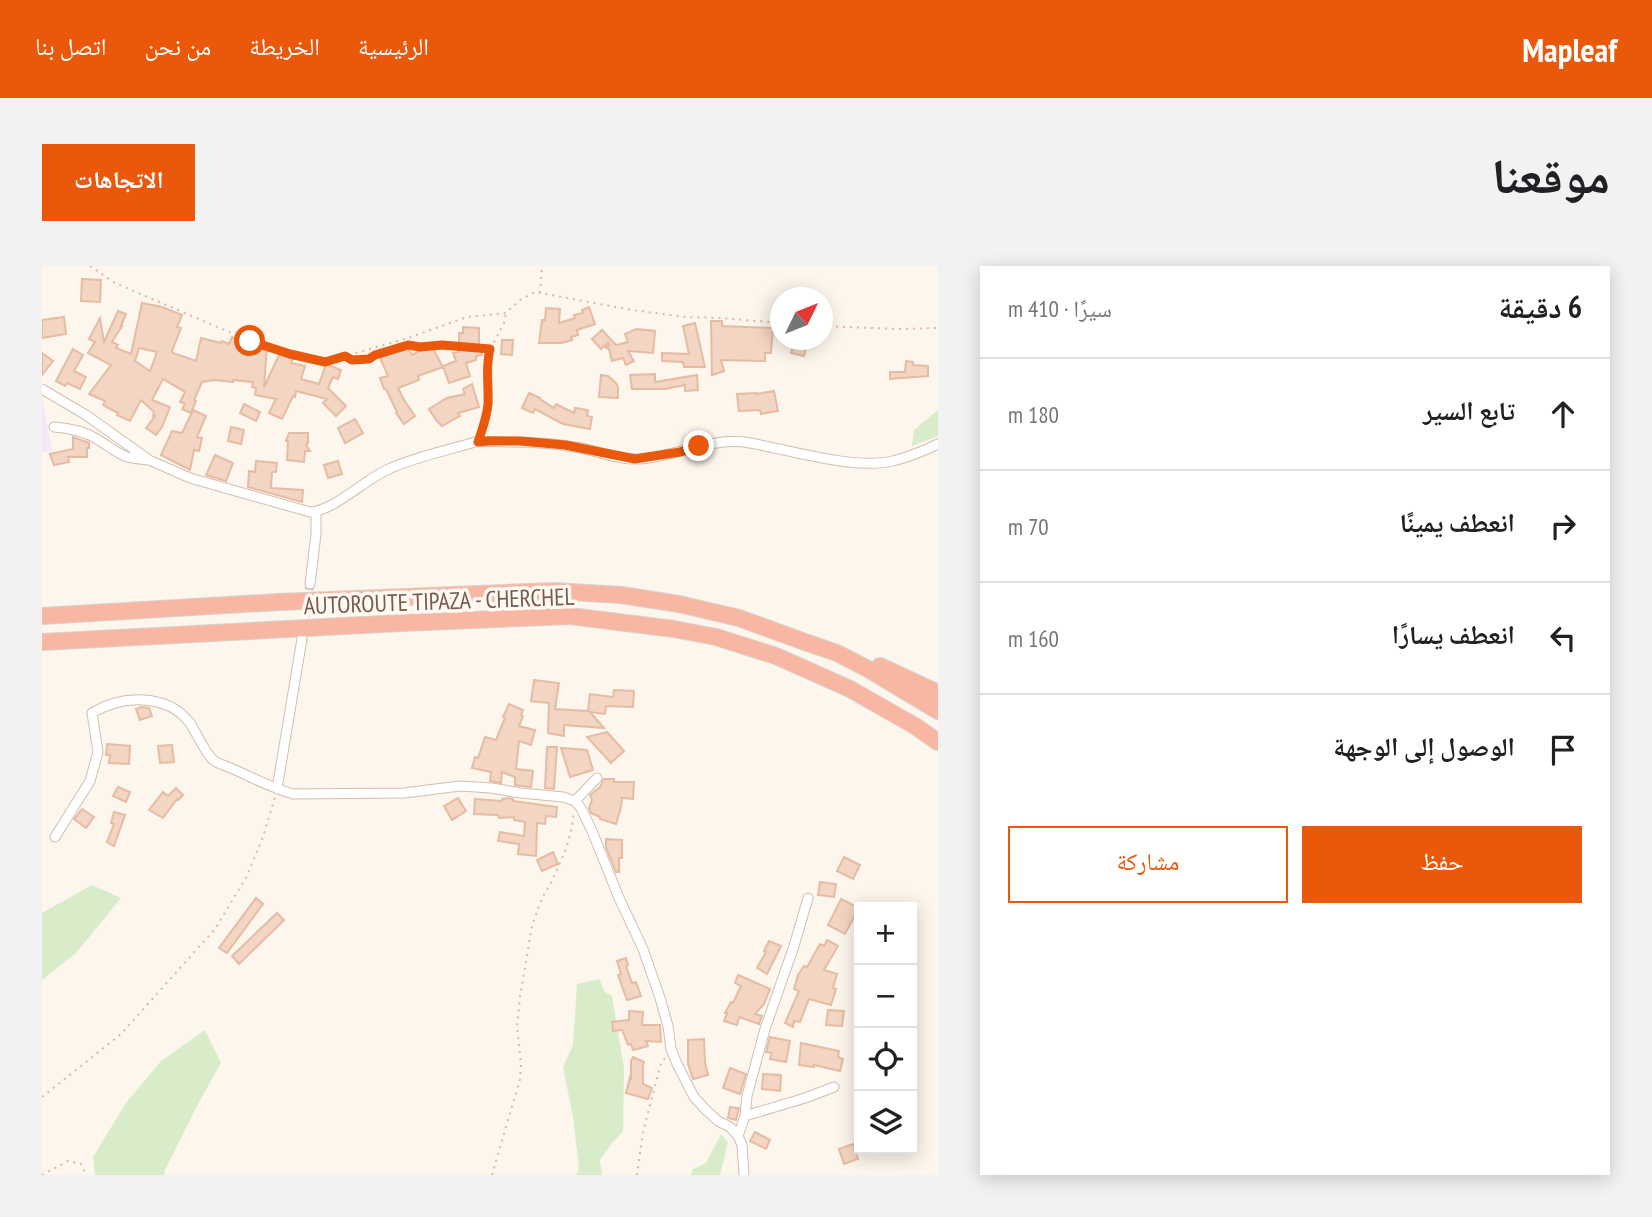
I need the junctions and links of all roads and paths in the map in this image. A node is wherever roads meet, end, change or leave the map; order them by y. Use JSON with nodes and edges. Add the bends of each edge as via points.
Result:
{"nodes":[{"id":1,"x":90,"y":266,"type":"edge"},
{"id":2,"x":542,"y":266,"type":"edge"},
{"id":3,"x":540,"y":293,"type":"junction"},
{"id":4,"x":506,"y":313,"type":"junction"},
{"id":5,"x":770,"y":322,"type":"edge"},
{"id":6,"x":833,"y":327,"type":"edge"},
{"id":7,"x":938,"y":328,"type":"edge"},
{"id":8,"x":490,"y":349,"type":"junction"},
{"id":9,"x":345,"y":356,"type":"junction"},
{"id":10,"x":42,"y":389,"type":"edge"},
{"id":11,"x":54,"y":427,"type":"dead end"},
{"id":12,"x":478,"y":442,"type":"junction"},
{"id":13,"x":938,"y":444,"type":"edge"},
{"id":14,"x":149,"y":460,"type":"junction"},
{"id":15,"x":316,"y":512,"type":"junction"},
{"id":16,"x":310,"y":583,"type":"tunnel mouth"},
{"id":17,"x":42,"y":616,"type":"edge"},
{"id":18,"x":302,"y":639,"type":"tunnel mouth"},
{"id":19,"x":42,"y":642,"type":"edge"},
{"id":20,"x":836,"y":653,"type":"junction"},
{"id":21,"x":938,"y":693,"type":"edge"},
{"id":22,"x":938,"y":711,"type":"edge"},
{"id":23,"x":938,"y":742,"type":"edge"},
{"id":24,"x":597,"y":778,"type":"dead end"},
{"id":25,"x":277,"y":789,"type":"junction"},
{"id":26,"x":575,"y":801,"type":"junction"},
{"id":27,"x":55,"y":837,"type":"dead end"},
{"id":28,"x":808,"y":898,"type":"dead end"},
{"id":29,"x":671,"y":1049,"type":"junction"},
{"id":30,"x":834,"y":1087,"type":"dead end"},
{"id":31,"x":42,"y":1097,"type":"edge"},
{"id":32,"x":745,"y":1116,"type":"junction"},
{"id":33,"x":738,"y":1136,"type":"junction"},
{"id":34,"x":42,"y":1175,"type":"edge"},
{"id":35,"x":86,"y":1175,"type":"edge"},
{"id":36,"x":492,"y":1175,"type":"edge"},
{"id":37,"x":637,"y":1175,"type":"edge"},
{"id":38,"x":744,"y":1175,"type":"edge"}],
"edges":[{"from":1,"to":9,"type":"path","via":[[115,283],[250,341],[325,362]]},
{"from":2,"to":3,"type":"path"},
{"from":3,"to":4,"type":"path","via":[[525,297]]},
{"from":3,"to":5,"type":"path","via":[[686,317]]},
{"from":4,"to":8,"type":"path"},
{"from":4,"to":9,"type":"path","via":[[467,317]]},
{"from":6,"to":7,"type":"path"},
{"from":8,"to":9,"type":"path","via":[[408,345],[369,359]]},
{"from":8,"to":12,"type":"path","via":[[489,402]]},
{"from":10,"to":14,"type":"street"},
{"from":11,"to":14,"type":"street","via":[[85,433],[121,455]]},
{"from":12,"to":13,"type":"street","via":[[565,445],[635,459],[699,446],[749,443],[853,462],[892,461]]},
{"from":12,"to":15,"type":"street","via":[[392,467]]},
{"from":14,"to":15,"type":"street","via":[[190,478]]},
{"from":15,"to":16,"type":"street"},
{"from":17,"to":20,"type":"highway","name":"AUTOROUTE TIPAZA - CHERCHEL","via":[[554,591],[679,604],[739,618]]},
{"from":18,"to":25,"type":"street"},
{"from":19,"to":23,"type":"highway","name":"AUTOROUTE TIPAZA - CHERCHEL","via":[[570,616],[674,629],[776,656],[850,689]]},
{"from":20,"to":21,"type":"highway","via":[[885,668]]},
{"from":20,"to":22,"type":"highway","name":"AUTOROUTE TIPAZA - CHERCHEL"},
{"from":24,"to":26,"type":"street"},
{"from":25,"to":26,"type":"street","via":[[293,794],[404,793],[460,786]]},
{"from":25,"to":27,"type":"street","via":[[214,760],[172,706],[144,699],[120,701],[92,713],[97,752],[90,781]]},
{"from":25,"to":31,"type":"path","via":[[246,878],[215,929],[121,1034]]},
{"from":26,"to":29,"type":"street","via":[[643,948]]},
{"from":26,"to":36,"type":"path","via":[[566,849],[532,926],[517,1026],[520,1079]]},
{"from":28,"to":32,"type":"street","via":[[765,1029]]},
{"from":29,"to":33,"type":"street","via":[[694,1097]]},
{"from":29,"to":37,"type":"path","via":[[661,1063]]},
{"from":30,"to":32,"type":"street"},
{"from":32,"to":33,"type":"street"},
{"from":33,"to":38,"type":"street"},
{"from":34,"to":35,"type":"path","via":[[68,1161],[81,1164]]}]}
